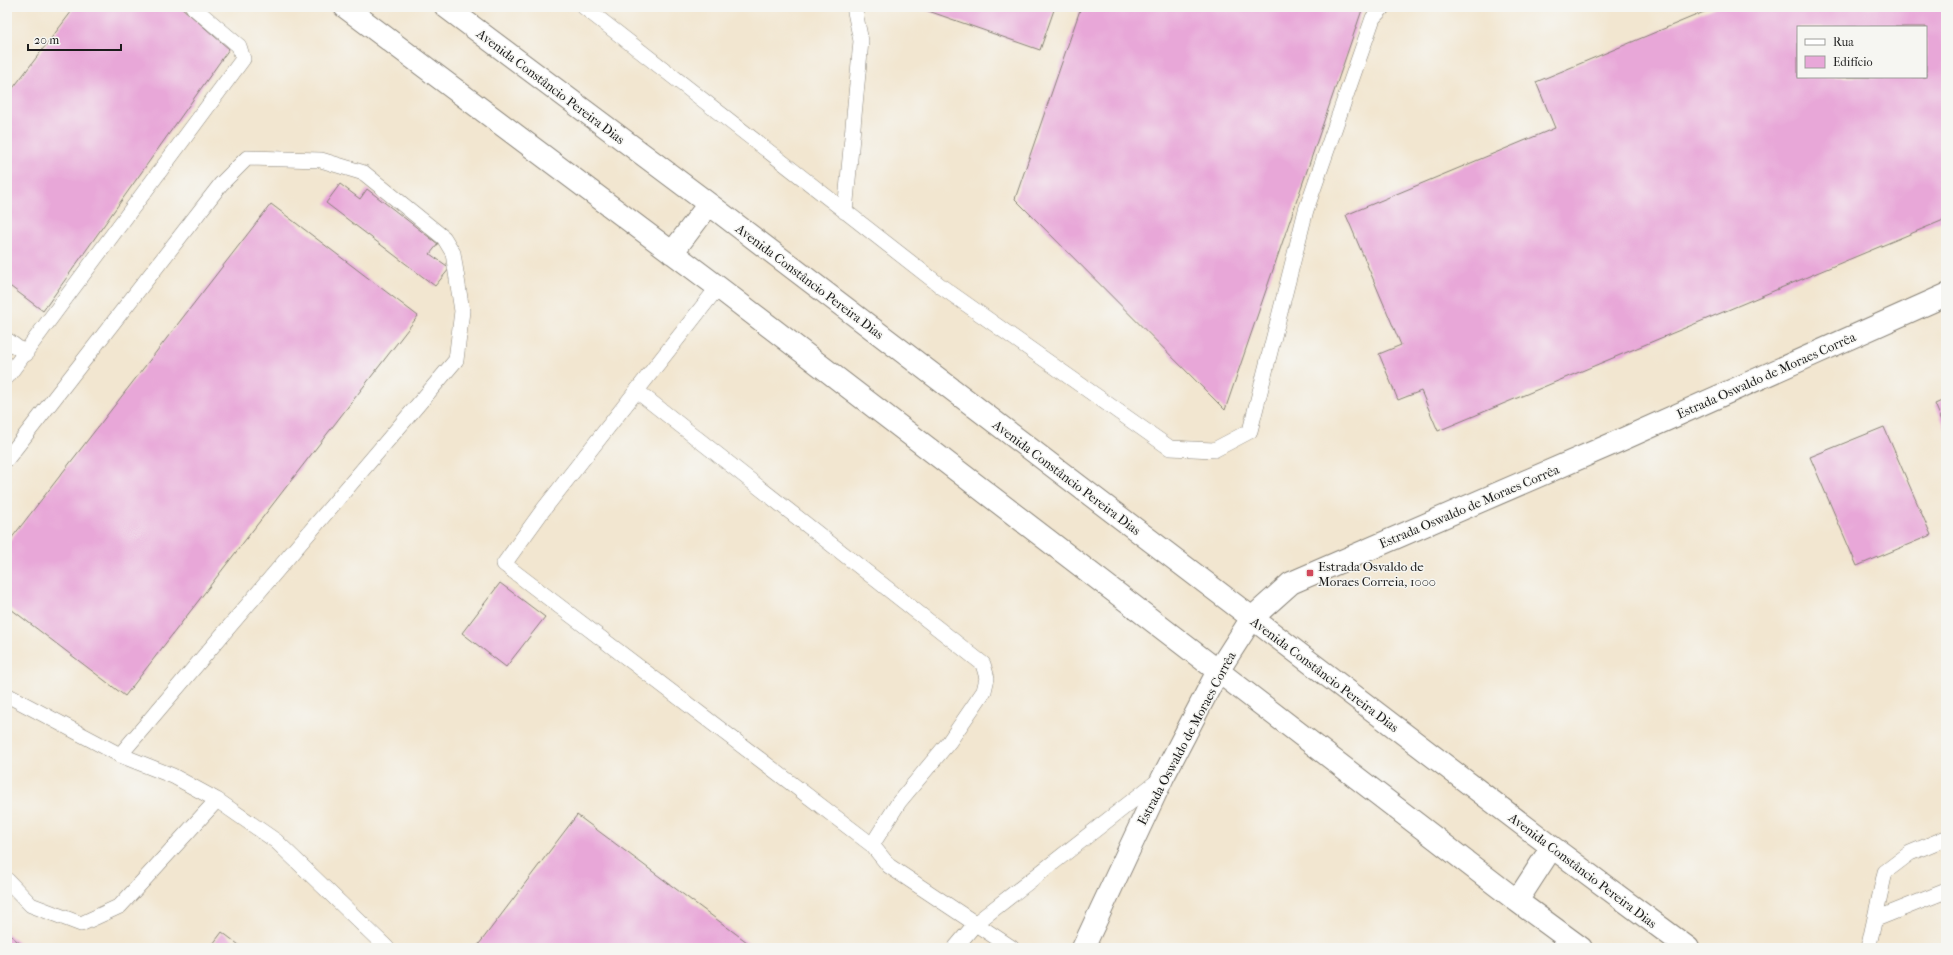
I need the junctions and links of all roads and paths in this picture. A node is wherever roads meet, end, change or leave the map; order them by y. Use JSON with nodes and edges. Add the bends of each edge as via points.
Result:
{"nodes":[{"id":1,"x":193,"y":7,"type":"edge"},
{"id":2,"x":345,"y":7,"type":"edge"},
{"id":3,"x":446,"y":7,"type":"edge"},
{"id":4,"x":584,"y":7,"type":"edge"},
{"id":5,"x":854,"y":7,"type":"edge"},
{"id":6,"x":1383,"y":7,"type":"edge"},
{"id":7,"x":708,"y":204,"type":"junction"},
{"id":8,"x":846,"y":212,"type":"junction"},
{"id":9,"x":672,"y":253,"type":"junction"},
{"id":10,"x":718,"y":287,"type":"junction"},
{"id":11,"x":1946,"y":295,"type":"edge"},
{"id":12,"x":7,"y":340,"type":"edge"},
{"id":13,"x":26,"y":354,"type":"junction"},
{"id":14,"x":7,"y":377,"type":"edge"},
{"id":15,"x":637,"y":391,"type":"junction"},
{"id":16,"x":7,"y":460,"type":"edge"},
{"id":17,"x":1252,"y":618,"type":"junction"},
{"id":18,"x":1218,"y":671,"type":"junction"},
{"id":19,"x":7,"y":695,"type":"edge"},
{"id":20,"x":120,"y":755,"type":"junction"},
{"id":21,"x":1163,"y":777,"type":"junction"},
{"id":22,"x":217,"y":800,"type":"junction"},
{"id":23,"x":1946,"y":838,"type":"edge"},
{"id":24,"x":872,"y":845,"type":"junction"},
{"id":25,"x":1552,"y":847,"type":"junction"},
{"id":26,"x":7,"y":880,"type":"edge"},
{"id":27,"x":1946,"y":891,"type":"edge"},
{"id":28,"x":1517,"y":902,"type":"junction"},
{"id":29,"x":1876,"y":919,"type":"junction"},
{"id":30,"x":976,"y":923,"type":"junction"},
{"id":31,"x":387,"y":948,"type":"edge"},
{"id":32,"x":955,"y":948,"type":"edge"},
{"id":33,"x":1012,"y":948,"type":"edge"},
{"id":34,"x":1083,"y":948,"type":"edge"},
{"id":35,"x":1581,"y":948,"type":"edge"},
{"id":36,"x":1688,"y":948,"type":"edge"},
{"id":37,"x":1866,"y":948,"type":"edge"}],
"edges":[{"from":1,"to":13,"type":"lane","via":[[239,46],[243,58]]},
{"from":2,"to":9,"type":"street"},
{"from":3,"to":7,"type":"street","name":"Avenida Constâncio Pereira Dias"},
{"from":4,"to":8,"type":"lane"},
{"from":5,"to":8,"type":"lane","via":[[861,41]]},
{"from":6,"to":8,"type":"lane","via":[[1373,18],[1306,210],[1250,431],[1214,450],[1170,448],[942,287]]},
{"from":7,"to":9,"type":"street"},
{"from":7,"to":17,"type":"street","name":"Avenida Constâncio Pereira Dias"},
{"from":9,"to":10,"type":"street"},
{"from":10,"to":15,"type":"lane"},
{"from":10,"to":18,"type":"street"},
{"from":11,"to":17,"type":"street","name":"Estrada Oswaldo de Moraes Corrêa","via":[[1291,583]]},
{"from":12,"to":13,"type":"lane"},
{"from":13,"to":14,"type":"lane"},
{"from":15,"to":24,"type":"lane","via":[[983,664],[987,678],[984,691],[949,742],[899,802]]},
{"from":15,"to":24,"type":"lane","via":[[504,564]]},
{"from":16,"to":20,"type":"lane","via":[[220,184],[247,158],[321,160],[364,173],[444,238],[453,253],[462,311],[456,360]]},
{"from":17,"to":18,"type":"street","name":"Estrada Oswaldo de Moraes Corrêa"},
{"from":17,"to":25,"type":"street","name":"Avenida Constâncio Pereira Dias"},
{"from":18,"to":21,"type":"street","name":"Estrada Oswaldo de Moraes Corrêa"},
{"from":18,"to":28,"type":"street"},
{"from":19,"to":20,"type":"lane"},
{"from":20,"to":22,"type":"lane","via":[[173,776]]},
{"from":21,"to":30,"type":"lane"},
{"from":21,"to":34,"type":"street","name":"Estrada Oswaldo de Moraes Corrêa"},
{"from":22,"to":26,"type":"lane","via":[[120,906],[81,924],[31,905]]},
{"from":22,"to":31,"type":"lane","via":[[276,841]]},
{"from":23,"to":29,"type":"lane","via":[[1910,853],[1885,872]]},
{"from":24,"to":30,"type":"lane","via":[[889,866]]},
{"from":25,"to":28,"type":"street"},
{"from":25,"to":36,"type":"street","name":"Avenida Constâncio Pereira Dias"},
{"from":27,"to":29,"type":"lane"},
{"from":28,"to":35,"type":"street"},
{"from":29,"to":37,"type":"lane"},
{"from":30,"to":32,"type":"lane"},
{"from":30,"to":33,"type":"lane"}]}
